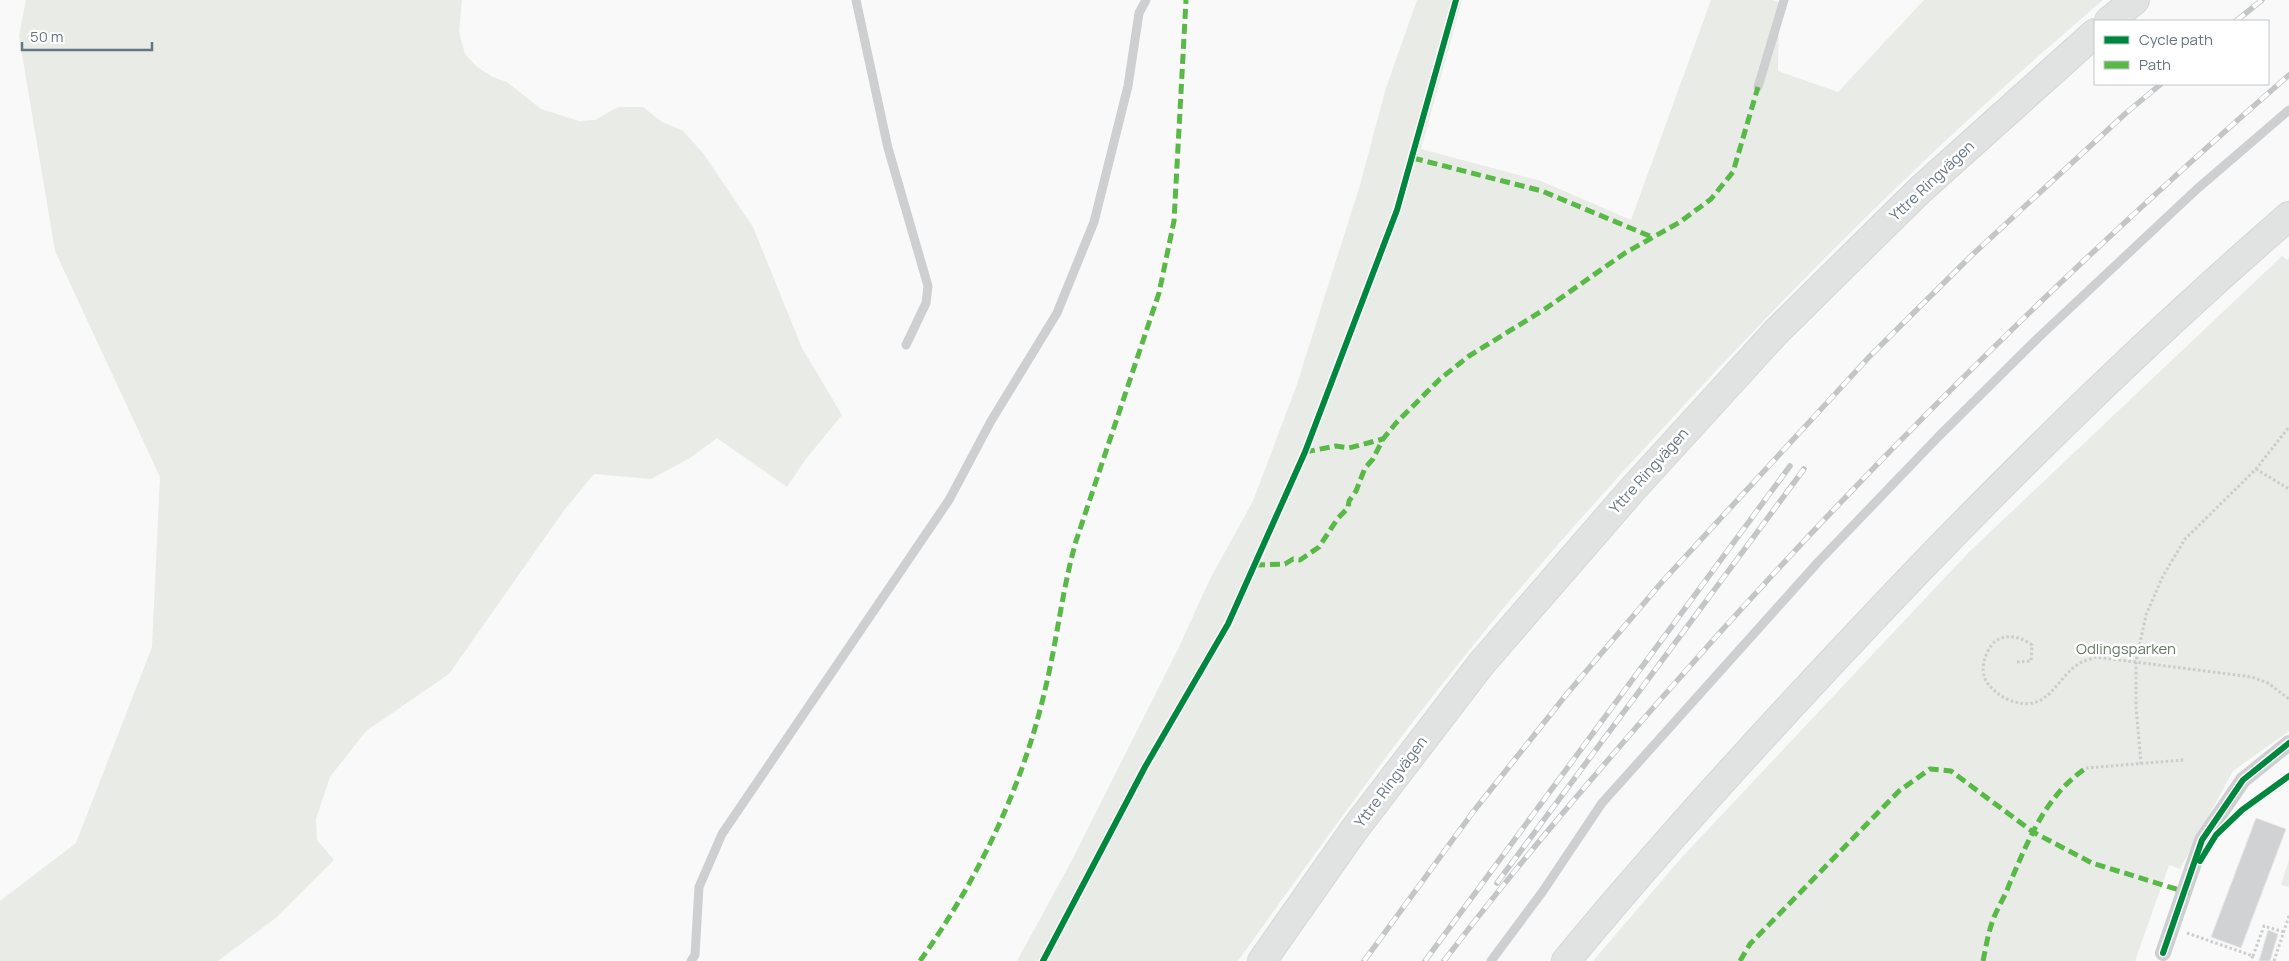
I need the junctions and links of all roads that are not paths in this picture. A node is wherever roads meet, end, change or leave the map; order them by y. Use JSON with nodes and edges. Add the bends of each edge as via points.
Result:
{"nodes":[{"id":1,"x":856,"y":0,"type":"edge"},
{"id":2,"x":1146,"y":0,"type":"edge"},
{"id":3,"x":1784,"y":0,"type":"edge"},
{"id":4,"x":2135,"y":0,"type":"edge"},
{"id":5,"x":2111,"y":20,"type":"edge"},
{"id":6,"x":2094,"y":34,"type":"edge"},
{"id":7,"x":1758,"y":87,"type":"dead end"},
{"id":8,"x":2289,"y":110,"type":"edge"},
{"id":9,"x":2289,"y":216,"type":"edge"},
{"id":10,"x":906,"y":345,"type":"dead end"},
{"id":11,"x":2289,"y":743,"type":"edge"},
{"id":12,"x":2163,"y":953,"type":"dead end"},
{"id":13,"x":691,"y":961,"type":"edge"},
{"id":14,"x":1262,"y":961,"type":"edge"},
{"id":15,"x":1491,"y":961,"type":"edge"},
{"id":16,"x":1566,"y":961,"type":"edge"}],
"edges":[{"from":1,"to":10,"type":"lane","via":[[888,148],[928,286],[926,303]]},
{"from":2,"to":13,"type":"lane","via":[[1139,13],[1128,86],[1094,222],[1057,313],[991,421],[949,500],[722,834],[699,887],[695,955]]},
{"from":3,"to":7,"type":"lane"},
{"from":4,"to":5,"type":"highway"},
{"from":6,"to":14,"type":"highway","name":"Yttre Ringvägen","via":[[1913,197],[1776,332],[1631,491],[1481,664],[1354,830]]},
{"from":8,"to":15,"type":"lane","via":[[2197,189],[2039,337],[1819,561],[1602,803]]},
{"from":9,"to":16,"type":"highway","via":[[2096,393],[1948,539],[1764,733]]},
{"from":11,"to":12,"type":"street","via":[[2242,780],[2202,840]]}]}
